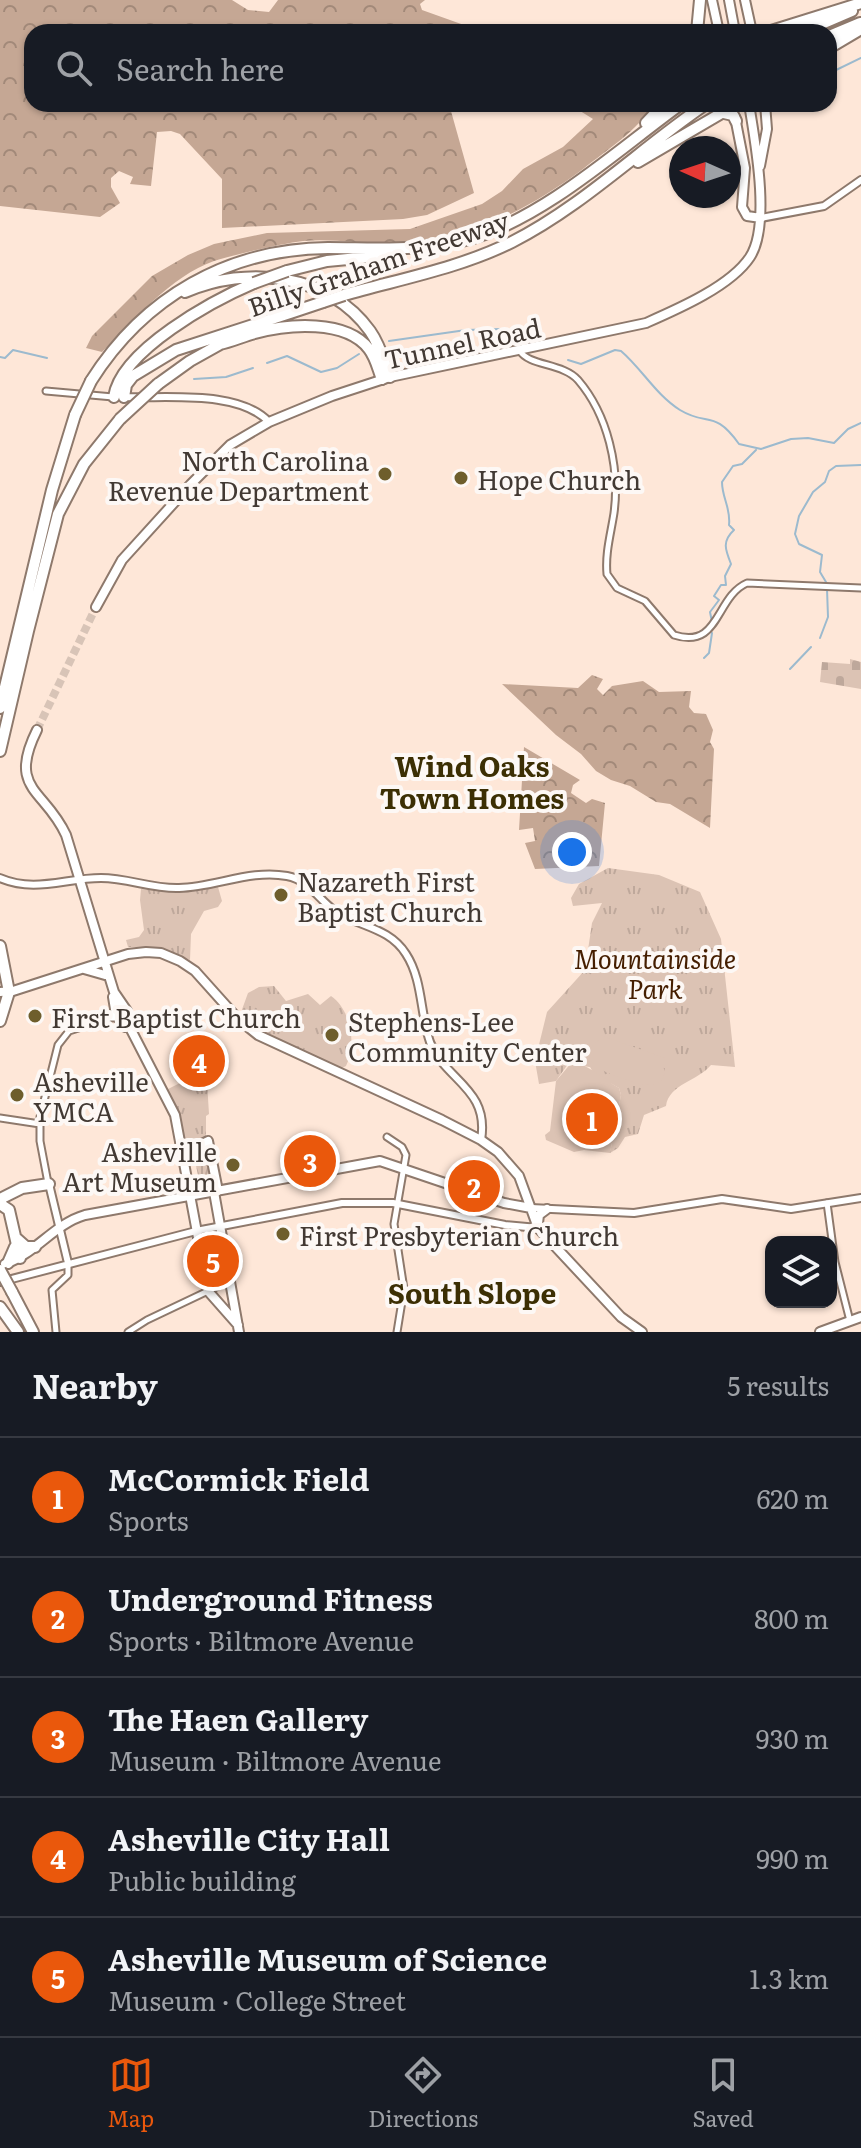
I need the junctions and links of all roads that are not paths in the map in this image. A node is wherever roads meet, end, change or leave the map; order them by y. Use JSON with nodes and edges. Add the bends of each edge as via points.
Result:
{"nodes":[{"id":1,"x":700,"y":0,"type":"edge"},
{"id":2,"x":712,"y":0,"type":"edge"},
{"id":3,"x":729,"y":0,"type":"edge"},
{"id":4,"x":745,"y":0,"type":"edge"},
{"id":5,"x":861,"y":5,"type":"edge"},
{"id":6,"x":861,"y":23,"type":"edge"},
{"id":7,"x":698,"y":24,"type":"edge"},
{"id":8,"x":717,"y":24,"type":"edge"},
{"id":9,"x":734,"y":24,"type":"edge"},
{"id":10,"x":750,"y":24,"type":"edge"},
{"id":11,"x":788,"y":24,"type":"edge"},
{"id":12,"x":820,"y":24,"type":"edge"},
{"id":13,"x":861,"y":29,"type":"edge"},
{"id":14,"x":837,"y":33,"type":"edge"},
{"id":15,"x":837,"y":43,"type":"edge"},
{"id":16,"x":657,"y":112,"type":"edge"},
{"id":17,"x":670,"y":112,"type":"edge"},
{"id":18,"x":695,"y":112,"type":"edge"},
{"id":19,"x":723,"y":112,"type":"edge"},
{"id":20,"x":733,"y":112,"type":"edge"},
{"id":21,"x":750,"y":112,"type":"edge"},
{"id":22,"x":766,"y":112,"type":"edge"},
{"id":23,"x":736,"y":121,"type":"joint"},
{"id":24,"x":625,"y":146,"type":"junction"},
{"id":25,"x":615,"y":173,"type":"junction"},
{"id":26,"x":757,"y":175,"type":"junction"},
{"id":27,"x":861,"y":180,"type":"edge"},
{"id":28,"x":761,"y":218,"type":"junction"},
{"id":29,"x":450,"y":244,"type":"junction"},
{"id":30,"x":293,"y":312,"type":"junction"},
{"id":31,"x":141,"y":320,"type":"junction"},
{"id":32,"x":219,"y":344,"type":"junction"},
{"id":33,"x":520,"y":351,"type":"junction"},
{"id":34,"x":386,"y":378,"type":"junction"},
{"id":35,"x":46,"y":391,"type":"dead end"},
{"id":36,"x":119,"y":397,"type":"junction"},
{"id":37,"x":269,"y":422,"type":"junction"},
{"id":38,"x":861,"y":588,"type":"edge"},
{"id":39,"x":96,"y":607,"type":"tunnel mouth"},
{"id":40,"x":0,"y":708,"type":"edge"},
{"id":41,"x":37,"y":730,"type":"tunnel mouth"},
{"id":42,"x":0,"y":751,"type":"edge"},
{"id":43,"x":0,"y":878,"type":"edge"},
{"id":44,"x":80,"y":880,"type":"junction"},
{"id":45,"x":0,"y":946,"type":"edge"},
{"id":46,"x":105,"y":962,"type":"junction"},
{"id":47,"x":84,"y":969,"type":"junction"},
{"id":48,"x":105,"y":975,"type":"junction"},
{"id":49,"x":5,"y":992,"type":"edge"},
{"id":50,"x":118,"y":1014,"type":"junction"},
{"id":51,"x":0,"y":1021,"type":"edge"},
{"id":52,"x":0,"y":1118,"type":"edge"},
{"id":53,"x":40,"y":1123,"type":"junction"},
{"id":54,"x":387,"y":1137,"type":"dead end"},
{"id":55,"x":481,"y":1140,"type":"junction"},
{"id":56,"x":181,"y":1154,"type":"junction"},
{"id":57,"x":403,"y":1169,"type":"junction"},
{"id":58,"x":49,"y":1184,"type":"junction"},
{"id":59,"x":523,"y":1185,"type":"junction"},
{"id":60,"x":216,"y":1192,"type":"junction"},
{"id":61,"x":189,"y":1198,"type":"junction"},
{"id":62,"x":861,"y":1198,"type":"edge"},
{"id":63,"x":827,"y":1203,"type":"junction"},
{"id":64,"x":0,"y":1204,"type":"edge"},
{"id":65,"x":396,"y":1204,"type":"junction"},
{"id":66,"x":513,"y":1205,"type":"junction"},
{"id":67,"x":531,"y":1208,"type":"junction"},
{"id":68,"x":547,"y":1209,"type":"junction"},
{"id":69,"x":220,"y":1226,"type":"junction"},
{"id":70,"x":538,"y":1228,"type":"junction"},
{"id":71,"x":59,"y":1229,"type":"junction"},
{"id":72,"x":196,"y":1231,"type":"junction"},
{"id":73,"x":35,"y":1247,"type":"junction"},
{"id":74,"x":17,"y":1248,"type":"junction"},
{"id":75,"x":68,"y":1263,"type":"junction"},
{"id":76,"x":3,"y":1266,"type":"edge"},
{"id":77,"x":0,"y":1281,"type":"edge"},
{"id":78,"x":229,"y":1281,"type":"junction"},
{"id":79,"x":208,"y":1291,"type":"junction"},
{"id":80,"x":12,"y":1296,"type":"junction"},
{"id":81,"x":0,"y":1307,"type":"edge"},
{"id":82,"x":861,"y":1317,"type":"edge"},
{"id":83,"x":850,"y":1321,"type":"junction"},
{"id":84,"x":238,"y":1328,"type":"edge"},
{"id":85,"x":18,"y":1332,"type":"edge"},
{"id":86,"x":33,"y":1332,"type":"edge"},
{"id":87,"x":56,"y":1332,"type":"edge"},
{"id":88,"x":128,"y":1332,"type":"edge"},
{"id":89,"x":397,"y":1332,"type":"edge"},
{"id":90,"x":642,"y":1332,"type":"edge"},
{"id":91,"x":820,"y":1332,"type":"edge"}],
"edges":[{"from":1,"to":7,"type":"highway"},
{"from":2,"to":8,"type":"main road"},
{"from":3,"to":9,"type":"main road"},
{"from":4,"to":10,"type":"main road"},
{"from":5,"to":11,"type":"highway"},
{"from":5,"to":12,"type":"highway"},
{"from":6,"to":14,"type":"highway"},
{"from":13,"to":15,"type":"highway"},
{"from":16,"to":24,"type":"highway"},
{"from":17,"to":24,"type":"highway","name":"Billy Graham Freeway"},
{"from":18,"to":25,"type":"highway","name":"Billy Graham Freeway"},
{"from":19,"to":25,"type":"highway"},
{"from":20,"to":23,"type":"highway"},
{"from":21,"to":26,"type":"main road","name":"Tunnel Road"},
{"from":22,"to":26,"type":"main road"},
{"from":23,"to":28,"type":"main road","via":[[745,168],[742,207],[747,216]]},
{"from":24,"to":29,"type":"highway","name":"Billy Graham Freeway","via":[[527,214]]},
{"from":25,"to":30,"type":"highway","name":"Billy Graham Freeway","bridge":true,"via":[[556,216],[495,250]]},
{"from":26,"to":28,"type":"main road","name":"Tunnel Road"},
{"from":27,"to":28,"type":"main road","via":[[824,206]]},
{"from":28,"to":33,"type":"main road","name":"Tunnel Road","via":[[748,260],[679,308],[646,323]]},
{"from":29,"to":31,"type":"highway","name":"Billy Graham Freeway","via":[[300,249],[249,257],[195,280]]},
{"from":29,"to":36,"type":"highway","bridge":true,"via":[[428,252],[347,259],[254,283],[202,309],[157,341],[127,371],[116,389]]},
{"from":30,"to":32,"type":"highway","name":"Billy Graham Freeway"},
{"from":30,"to":36,"type":"highway","via":[[168,354],[133,376]]},
{"from":31,"to":34,"type":"highway","via":[[206,283],[244,276],[278,278],[319,290],[349,309],[372,333]]},
{"from":31,"to":40,"type":"highway","name":"Billy Graham Freeway","bridge":true,"via":[[107,356],[75,415]]},
{"from":32,"to":34,"type":"highway","via":[[275,328],[337,331],[370,350]]},
{"from":32,"to":42,"type":"highway","name":"Billy Graham Freeway","bridge":true,"via":[[158,384],[120,419],[84,464],[62,505]]},
{"from":33,"to":34,"type":"main road","name":"Tunnel Road"},
{"from":33,"to":38,"type":"street","via":[[567,371],[593,403],[614,462],[616,495],[607,574],[617,588],[645,601],[674,635],[708,632],[732,593],[747,583]]},
{"from":34,"to":37,"type":"main road","name":"Tunnel Road"},
{"from":35,"to":36,"type":"street"},
{"from":36,"to":37,"type":"main road","via":[[235,402]]},
{"from":37,"to":39,"type":"main road","name":"Tunnel Road","via":[[230,445],[191,484],[122,560]]},
{"from":41,"to":44,"type":"main road","via":[[25,760],[28,780],[63,828]]},
{"from":43,"to":44,"type":"main road","via":[[32,886]]},
{"from":44,"to":46,"type":"main road"},
{"from":44,"to":55,"type":"main road","via":[[181,888],[261,874],[288,876],[306,883],[341,914],[385,933],[410,961],[433,1048],[475,1099]]},
{"from":45,"to":49,"type":"highway"},
{"from":46,"to":47,"type":"main road"},
{"from":46,"to":48,"type":"main road"},
{"from":46,"to":50,"type":"main road"},
{"from":46,"to":55,"type":"main road","via":[[146,952],[180,961],[258,1035]]},
{"from":47,"to":48,"type":"main road"},
{"from":47,"to":49,"type":"main road"},
{"from":48,"to":50,"type":"main road"},
{"from":49,"to":51,"type":"highway"},
{"from":50,"to":53,"type":"street","via":[[63,1037]]},
{"from":50,"to":56,"type":"main road","via":[[175,1115]]},
{"from":52,"to":53,"type":"street"},
{"from":53,"to":58,"type":"street"},
{"from":54,"to":57,"type":"street","via":[[404,1151]]},
{"from":55,"to":59,"type":"main road","via":[[513,1166]]},
{"from":56,"to":60,"type":"main road","via":[[208,1141]]},
{"from":56,"to":61,"type":"main road"},
{"from":57,"to":60,"type":"main road","via":[[375,1162]]},
{"from":57,"to":65,"type":"street"},
{"from":57,"to":66,"type":"main road"},
{"from":58,"to":64,"type":"highway","via":[[22,1188]]},
{"from":58,"to":71,"type":"main road"},
{"from":59,"to":66,"type":"main road","via":[[523,1199]]},
{"from":59,"to":67,"type":"main road"},
{"from":60,"to":61,"type":"main road"},
{"from":60,"to":69,"type":"main road"},
{"from":61,"to":71,"type":"main road","via":[[85,1215]]},
{"from":61,"to":72,"type":"main road"},
{"from":62,"to":63,"type":"main road"},
{"from":63,"to":68,"type":"main road","via":[[784,1209],[717,1199],[634,1213]]},
{"from":63,"to":83,"type":"street"},
{"from":64,"to":74,"type":"highway","via":[[9,1210]]},
{"from":65,"to":69,"type":"main road","via":[[342,1203]]},
{"from":65,"to":70,"type":"main road"},
{"from":65,"to":89,"type":"street","via":[[404,1289]]},
{"from":66,"to":67,"type":"main road"},
{"from":67,"to":68,"type":"main road"},
{"from":67,"to":70,"type":"main road"},
{"from":68,"to":70,"type":"main road","via":[[539,1215]]},
{"from":69,"to":72,"type":"main road"},
{"from":69,"to":78,"type":"main road"},
{"from":70,"to":90,"type":"main road","via":[[621,1317]]},
{"from":71,"to":73,"type":"main road"},
{"from":71,"to":75,"type":"main road"},
{"from":72,"to":75,"type":"main road"},
{"from":72,"to":79,"type":"main road"},
{"from":73,"to":74,"type":"main road"},
{"from":73,"to":74,"type":"highway"},
{"from":74,"to":76,"type":"highway"},
{"from":75,"to":77,"type":"main road"},
{"from":75,"to":87,"type":"street","via":[[68,1275],[51,1292]]},
{"from":76,"to":80,"type":"highway","bridge":true},
{"from":77,"to":80,"type":"highway","bridge":true},
{"from":78,"to":79,"type":"street"},
{"from":78,"to":84,"type":"main road"},
{"from":79,"to":84,"type":"main road"},
{"from":79,"to":88,"type":"street"},
{"from":80,"to":86,"type":"highway"},
{"from":81,"to":85,"type":"highway"},
{"from":82,"to":83,"type":"main road"},
{"from":83,"to":91,"type":"main road"}]}
